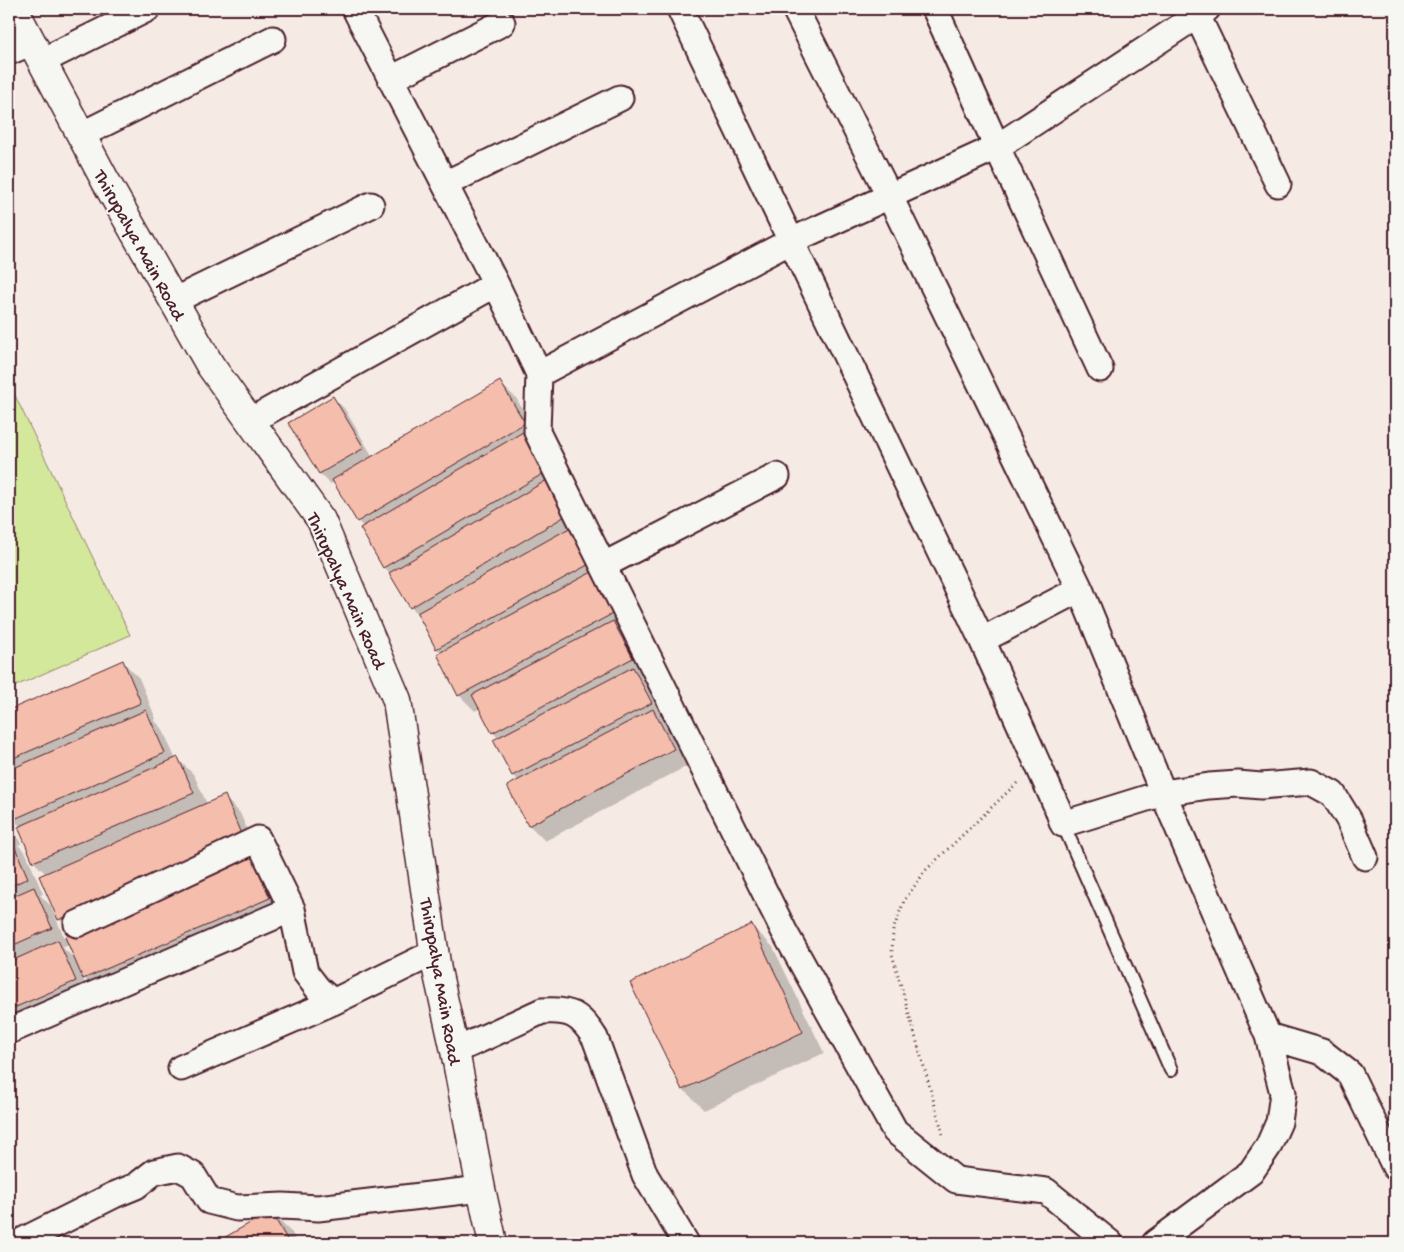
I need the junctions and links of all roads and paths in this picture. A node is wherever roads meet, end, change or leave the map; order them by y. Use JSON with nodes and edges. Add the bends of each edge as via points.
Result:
{"nodes":[{"id":1,"x":14,"y":9,"type":"edge"},
{"id":2,"x":147,"y":9,"type":"edge"},
{"id":3,"x":355,"y":9,"type":"edge"},
{"id":4,"x":680,"y":9,"type":"edge"},
{"id":5,"x":795,"y":9,"type":"edge"},
{"id":6,"x":935,"y":9,"type":"edge"},
{"id":7,"x":1199,"y":11,"type":"edge"},
{"id":8,"x":502,"y":22,"type":"dead end"},
{"id":9,"x":273,"y":39,"type":"dead end"},
{"id":10,"x":27,"y":52,"type":"edge"},
{"id":11,"x":391,"y":79,"type":"junction"},
{"id":12,"x":620,"y":98,"type":"dead end"},
{"id":13,"x":81,"y":135,"type":"junction"},
{"id":14,"x":997,"y":147,"type":"junction"},
{"id":15,"x":445,"y":184,"type":"junction"},
{"id":16,"x":1278,"y":184,"type":"dead end"},
{"id":17,"x":890,"y":197,"type":"junction"},
{"id":18,"x":371,"y":205,"type":"dead end"},
{"id":19,"x":791,"y":241,"type":"junction"},
{"id":20,"x":496,"y":284,"type":"junction"},
{"id":21,"x":173,"y":302,"type":"junction"},
{"id":22,"x":1100,"y":369,"type":"dead end"},
{"id":23,"x":539,"y":374,"type":"junction"},
{"id":24,"x":250,"y":421,"type":"junction"},
{"id":25,"x":777,"y":476,"type":"dead end"},
{"id":26,"x":604,"y":565,"type":"junction"},
{"id":27,"x":1080,"y":589,"type":"junction"},
{"id":28,"x":982,"y":640,"type":"junction"},
{"id":29,"x":1038,"y":763,"type":"junction"},
{"id":30,"x":1163,"y":793,"type":"junction"},
{"id":31,"x":1063,"y":824,"type":"junction"},
{"id":32,"x":1366,"y":857,"type":"dead end"},
{"id":33,"x":292,"y":909,"type":"junction"},
{"id":34,"x":77,"y":924,"type":"dead end"},
{"id":35,"x":435,"y":952,"type":"junction"},
{"id":36,"x":333,"y":1002,"type":"junction"},
{"id":37,"x":9,"y":1031,"type":"edge"},
{"id":38,"x":1268,"y":1036,"type":"junction"},
{"id":39,"x":455,"y":1051,"type":"junction"},
{"id":40,"x":180,"y":1068,"type":"dead end"},
{"id":41,"x":1171,"y":1070,"type":"dead end"},
{"id":42,"x":943,"y":1135,"type":"dead end"},
{"id":43,"x":1395,"y":1168,"type":"edge"},
{"id":44,"x":481,"y":1189,"type":"junction"},
{"id":45,"x":18,"y":1243,"type":"edge"},
{"id":46,"x":493,"y":1243,"type":"edge"},
{"id":47,"x":686,"y":1243,"type":"edge"},
{"id":48,"x":1110,"y":1243,"type":"edge"},
{"id":49,"x":1156,"y":1243,"type":"edge"}],
"edges":[{"from":1,"to":10,"type":"street","name":"Thirupalya Main Road"},
{"from":2,"to":10,"type":"street"},
{"from":3,"to":11,"type":"street"},
{"from":4,"to":19,"type":"street"},
{"from":5,"to":17,"type":"street"},
{"from":6,"to":14,"type":"street"},
{"from":7,"to":14,"type":"street"},
{"from":7,"to":16,"type":"street"},
{"from":8,"to":11,"type":"street"},
{"from":9,"to":13,"type":"street"},
{"from":10,"to":13,"type":"street","name":"Thirupalya Main Road"},
{"from":11,"to":15,"type":"street"},
{"from":12,"to":15,"type":"street"},
{"from":13,"to":21,"type":"street","name":"Thirupalya Main Road"},
{"from":14,"to":17,"type":"street"},
{"from":14,"to":22,"type":"street"},
{"from":15,"to":20,"type":"street"},
{"from":17,"to":19,"type":"street"},
{"from":17,"to":27,"type":"street"},
{"from":18,"to":21,"type":"street"},
{"from":19,"to":23,"type":"street"},
{"from":19,"to":28,"type":"street"},
{"from":20,"to":23,"type":"street"},
{"from":20,"to":24,"type":"street"},
{"from":21,"to":24,"type":"street","name":"Thirupalya Main Road","via":[[210,365]]},
{"from":23,"to":26,"type":"street","via":[[537,432]]},
{"from":24,"to":35,"type":"street","name":"Thirupalya Main Road","via":[[321,520],[397,700]]},
{"from":25,"to":26,"type":"street"},
{"from":26,"to":48,"type":"street","via":[[784,931],[895,1131],[956,1180],[1046,1191]]},
{"from":27,"to":28,"type":"street"},
{"from":27,"to":30,"type":"street"},
{"from":28,"to":29,"type":"street"},
{"from":29,"to":31,"type":"street"},
{"from":29,"to":42,"type":"path","via":[[926,870],[904,901],[893,930],[892,954]]},
{"from":30,"to":31,"type":"street"},
{"from":30,"to":32,"type":"street","via":[[1209,786],[1311,782],[1333,794]]},
{"from":30,"to":38,"type":"street"},
{"from":31,"to":41,"type":"lane"},
{"from":33,"to":34,"type":"street","via":[[258,838]]},
{"from":33,"to":36,"type":"street","via":[[305,972],[318,990]]},
{"from":33,"to":37,"type":"street"},
{"from":35,"to":36,"type":"street"},
{"from":35,"to":39,"type":"street","name":"Thirupalya Main Road"},
{"from":36,"to":40,"type":"street"},
{"from":38,"to":43,"type":"street","via":[[1322,1052],[1350,1074]]},
{"from":38,"to":49,"type":"street","via":[[1283,1094],[1279,1122],[1268,1147],[1251,1172]]},
{"from":39,"to":44,"type":"street","name":"Thirupalya Main Road"},
{"from":39,"to":47,"type":"street","via":[[542,1011],[558,1010],[586,1023],[595,1038],[645,1175]]},
{"from":44,"to":45,"type":"street","via":[[318,1208],[237,1208],[209,1201],[194,1176],[178,1167],[154,1172],[136,1186]]},
{"from":44,"to":46,"type":"street","name":"Thirupalya Main Road"}]}
